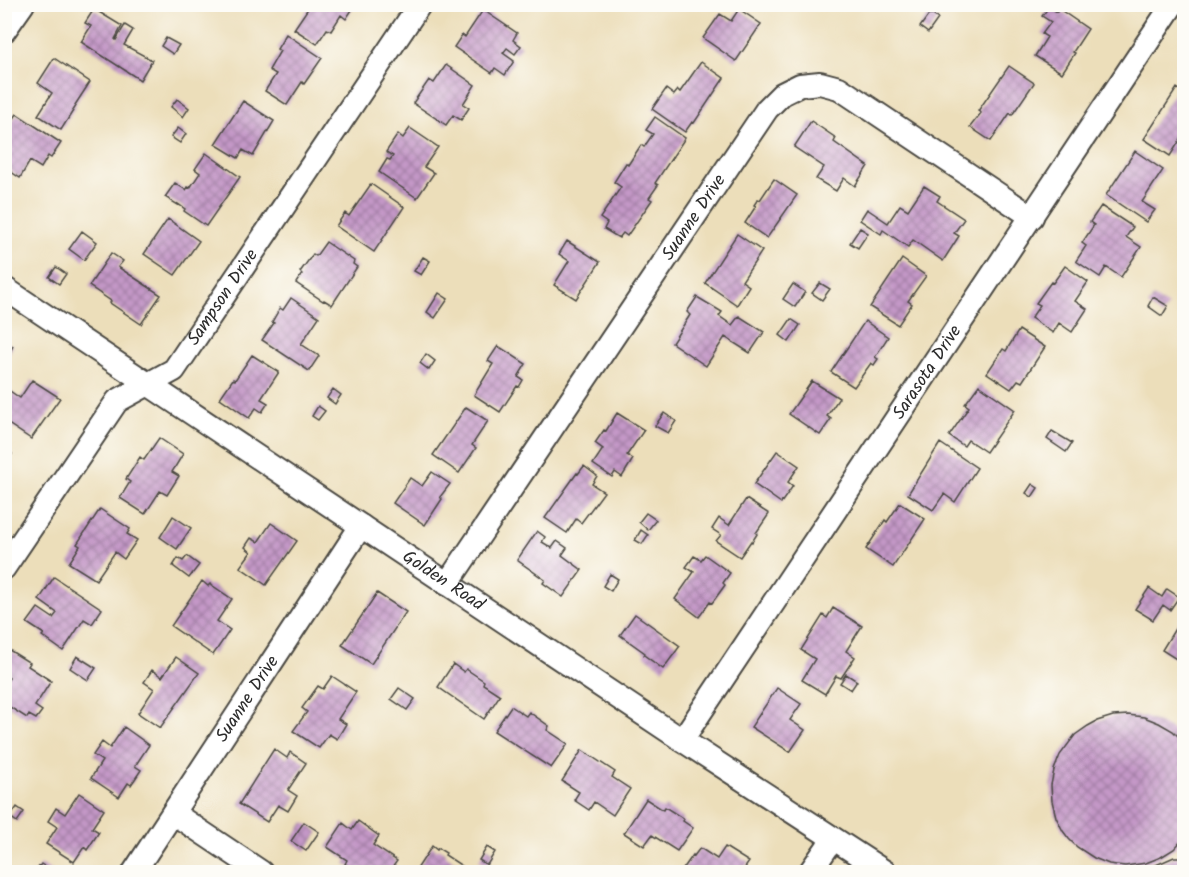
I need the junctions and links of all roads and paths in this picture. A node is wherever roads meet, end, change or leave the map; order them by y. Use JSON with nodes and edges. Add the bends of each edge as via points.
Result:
{"nodes":[{"id":1,"x":23,"y":4,"type":"edge"},
{"id":2,"x":420,"y":4,"type":"edge"},
{"id":3,"x":1173,"y":4,"type":"edge"},
{"id":4,"x":4,"y":32,"type":"edge"},
{"id":5,"x":1032,"y":217,"type":"junction"},
{"id":6,"x":4,"y":288,"type":"edge"},
{"id":7,"x":148,"y":384,"type":"junction"},
{"id":8,"x":361,"y":526,"type":"junction"},
{"id":9,"x":4,"y":568,"type":"edge"},
{"id":10,"x":447,"y":584,"type":"junction"},
{"id":11,"x":682,"y":740,"type":"junction"},
{"id":12,"x":173,"y":813,"type":"junction"},
{"id":13,"x":833,"y":838,"type":"junction"},
{"id":14,"x":134,"y":873,"type":"edge"},
{"id":15,"x":261,"y":873,"type":"edge"},
{"id":16,"x":810,"y":873,"type":"edge"},
{"id":17,"x":885,"y":873,"type":"edge"}],
"edges":[{"from":1,"to":4,"type":"street"},
{"from":2,"to":7,"type":"street","name":"Sampson Drive","via":[[174,370]]},
{"from":3,"to":5,"type":"street","name":"Sarasota Drive"},
{"from":5,"to":10,"type":"street","name":"Suanne Drive","via":[[839,88],[820,83],[800,85],[782,94],[767,108]]},
{"from":5,"to":11,"type":"street","name":"Sarasota Drive"},
{"from":6,"to":7,"type":"street","name":"Golden Road"},
{"from":7,"to":8,"type":"street","name":"Golden Road"},
{"from":7,"to":9,"type":"street","name":"Sampson Drive","via":[[117,401]]},
{"from":8,"to":10,"type":"street","name":"Golden Road"},
{"from":8,"to":12,"type":"street","name":"Suanne Drive"},
{"from":10,"to":11,"type":"street","name":"Golden Road"},
{"from":11,"to":13,"type":"street","name":"Golden Road"},
{"from":12,"to":14,"type":"street","name":"Suanne Drive"},
{"from":12,"to":15,"type":"street"},
{"from":13,"to":16,"type":"street"},
{"from":13,"to":17,"type":"street","name":"Golden Road"}]}
